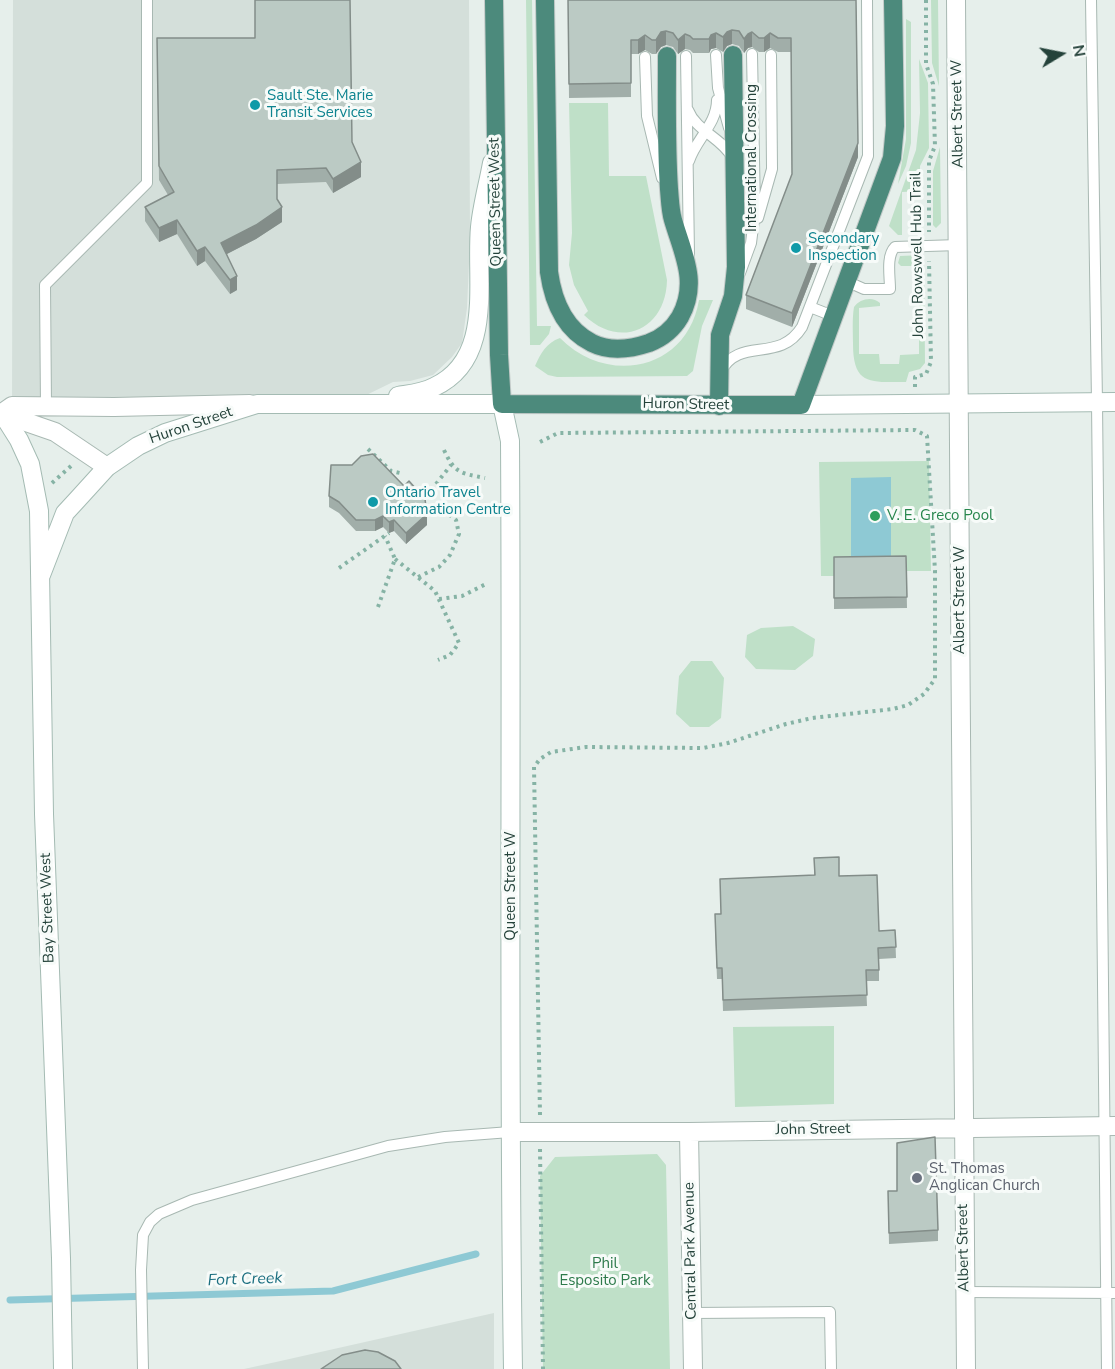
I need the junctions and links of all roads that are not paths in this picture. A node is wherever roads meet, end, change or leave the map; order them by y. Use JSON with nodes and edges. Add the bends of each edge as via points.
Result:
{"nodes":[{"id":1,"x":147,"y":0,"type":"edge"},
{"id":2,"x":494,"y":0,"type":"edge"},
{"id":3,"x":545,"y":0,"type":"edge"},
{"id":4,"x":867,"y":0,"type":"edge"},
{"id":5,"x":893,"y":0,"type":"edge"},
{"id":6,"x":956,"y":0,"type":"edge"},
{"id":7,"x":1091,"y":0,"type":"edge"},
{"id":8,"x":752,"y":54,"type":"edge"},
{"id":9,"x":724,"y":55,"type":"joint"},
{"id":10,"x":771,"y":55,"type":"edge"},
{"id":11,"x":667,"y":56,"type":"dead end"},
{"id":12,"x":686,"y":56,"type":"edge"},
{"id":13,"x":645,"y":57,"type":"edge"},
{"id":14,"x":717,"y":79,"type":"junction"},
{"id":15,"x":686,"y":101,"type":"junction"},
{"id":16,"x":705,"y":131,"type":"junction"},
{"id":17,"x":495,"y":144,"type":"junction"},
{"id":18,"x":734,"y":161,"type":"junction"},
{"id":19,"x":688,"y":168,"type":"junction"},
{"id":20,"x":671,"y":211,"type":"junction"},
{"id":21,"x":751,"y":243,"type":"junction"},
{"id":22,"x":959,"y":245,"type":"junction"},
{"id":23,"x":690,"y":278,"type":"junction"},
{"id":24,"x":846,"y":282,"type":"junction"},
{"id":25,"x":733,"y":296,"type":"junction"},
{"id":26,"x":810,"y":307,"type":"junction"},
{"id":27,"x":833,"y":316,"type":"junction"},
{"id":28,"x":719,"y":376,"type":"junction"},
{"id":29,"x":1106,"y":402,"type":"edge"},
{"id":30,"x":350,"y":403,"type":"junction"},
{"id":31,"x":256,"y":404,"type":"junction"},
{"id":32,"x":502,"y":404,"type":"junction"},
{"id":33,"x":960,"y":404,"type":"junction"},
{"id":34,"x":801,"y":405,"type":"junction"},
{"id":35,"x":719,"y":406,"type":"junction"},
{"id":36,"x":46,"y":407,"type":"junction"},
{"id":37,"x":1,"y":413,"type":"edge"},
{"id":38,"x":106,"y":467,"type":"junction"},
{"id":39,"x":40,"y":575,"type":"junction"},
{"id":40,"x":1110,"y":1126,"type":"edge"},
{"id":41,"x":962,"y":1128,"type":"junction"},
{"id":42,"x":510,"y":1132,"type":"junction"},
{"id":43,"x":689,"y":1132,"type":"junction"},
{"id":44,"x":965,"y":1292,"type":"junction"},
{"id":45,"x":1111,"y":1293,"type":"edge"},
{"id":46,"x":692,"y":1313,"type":"junction"},
{"id":47,"x":63,"y":1369,"type":"edge"},
{"id":48,"x":143,"y":1369,"type":"edge"},
{"id":49,"x":513,"y":1369,"type":"edge"},
{"id":50,"x":693,"y":1369,"type":"edge"},
{"id":51,"x":831,"y":1369,"type":"edge"},
{"id":52,"x":966,"y":1369,"type":"edge"},
{"id":53,"x":1107,"y":1369,"type":"edge"}],
"edges":[{"from":1,"to":36,"type":"lane","via":[[147,183],[45,285]]},
{"from":2,"to":17,"type":"highway","name":"Queen Street West"},
{"from":3,"to":23,"type":"highway","via":[[549,272],[561,313],[591,343],[605,348],[637,347],[676,324],[686,302]]},
{"from":4,"to":26,"type":"lane","via":[[868,156]]},
{"from":5,"to":24,"type":"highway","via":[[892,158]]},
{"from":6,"to":22,"type":"main road","name":"Albert Street W"},
{"from":7,"to":29,"type":"lane"},
{"from":8,"to":21,"type":"lane","name":"International Crossing","via":[[755,211]]},
{"from":9,"to":14,"type":"lane"},
{"from":9,"to":18,"type":"highway","name":"International Crossing"},
{"from":10,"to":21,"type":"lane","via":[[772,168]]},
{"from":11,"to":20,"type":"highway"},
{"from":12,"to":15,"type":"lane"},
{"from":13,"to":20,"type":"lane","via":[[647,116]]},
{"from":14,"to":16,"type":"lane","via":[[716,111]]},
{"from":14,"to":18,"type":"lane"},
{"from":15,"to":16,"type":"lane","via":[[691,117]]},
{"from":15,"to":19,"type":"lane"},
{"from":16,"to":18,"type":"lane"},
{"from":16,"to":19,"type":"lane"},
{"from":17,"to":30,"type":"main road","via":[[480,228],[479,312],[470,350],[446,381],[434,387]]},
{"from":17,"to":32,"type":"highway","name":"Queen Street West"},
{"from":18,"to":25,"type":"highway","name":"International Crossing"},
{"from":19,"to":23,"type":"lane"},
{"from":20,"to":23,"type":"highway"},
{"from":21,"to":25,"type":"lane","name":"International Crossing"},
{"from":22,"to":24,"type":"lane","via":[[893,249],[890,289],[864,289]]},
{"from":22,"to":33,"type":"main road","name":"Albert Street W"},
{"from":24,"to":27,"type":"highway"},
{"from":25,"to":28,"type":"highway","name":"International Crossing","via":[[720,335]]},
{"from":26,"to":27,"type":"lane"},
{"from":26,"to":28,"type":"lane","via":[[795,338],[778,348],[735,356]]},
{"from":27,"to":34,"type":"highway"},
{"from":28,"to":35,"type":"highway","name":"International Crossing"},
{"from":29,"to":33,"type":"main road","name":"Huron Street"},
{"from":29,"to":40,"type":"lane"},
{"from":30,"to":31,"type":"main road","name":"Huron Street"},
{"from":30,"to":32,"type":"main road","name":"Huron Street"},
{"from":31,"to":36,"type":"main road","name":"Huron Street"},
{"from":31,"to":38,"type":"main road","name":"Huron Street","via":[[165,433]]},
{"from":32,"to":35,"type":"highway","name":"Huron Street"},
{"from":32,"to":42,"type":"main road","name":"Queen Street W","via":[[510,441]]},
{"from":33,"to":34,"type":"main road","name":"Huron Street"},
{"from":33,"to":41,"type":"main road","name":"Albert Street W"},
{"from":34,"to":35,"type":"highway","name":"Huron Street"},
{"from":36,"to":37,"type":"main road","name":"Huron Street","via":[[12,406]]},
{"from":37,"to":38,"type":"main road","via":[[55,432]]},
{"from":37,"to":39,"type":"main road","via":[[30,464],[39,511]]},
{"from":38,"to":39,"type":"main road","name":"Bay Street West","via":[[65,513]]},
{"from":39,"to":47,"type":"main road","name":"Bay Street West"},
{"from":40,"to":41,"type":"main road","name":"John Street"},
{"from":40,"to":45,"type":"lane"},
{"from":41,"to":43,"type":"main road","name":"John Street"},
{"from":41,"to":44,"type":"main road","name":"Albert Street"},
{"from":42,"to":43,"type":"main road","name":"John Street"},
{"from":42,"to":48,"type":"lane","via":[[388,1146],[192,1200],[159,1215],[143,1235]]},
{"from":42,"to":49,"type":"main road","name":"Queen Street W"},
{"from":43,"to":46,"type":"main road","name":"Central Park Avenue"},
{"from":44,"to":45,"type":"lane"},
{"from":44,"to":52,"type":"main road","name":"Albert Street"},
{"from":45,"to":53,"type":"lane"},
{"from":46,"to":50,"type":"main road","name":"Central Park Avenue"},
{"from":46,"to":51,"type":"lane","via":[[830,1312]]}]}
